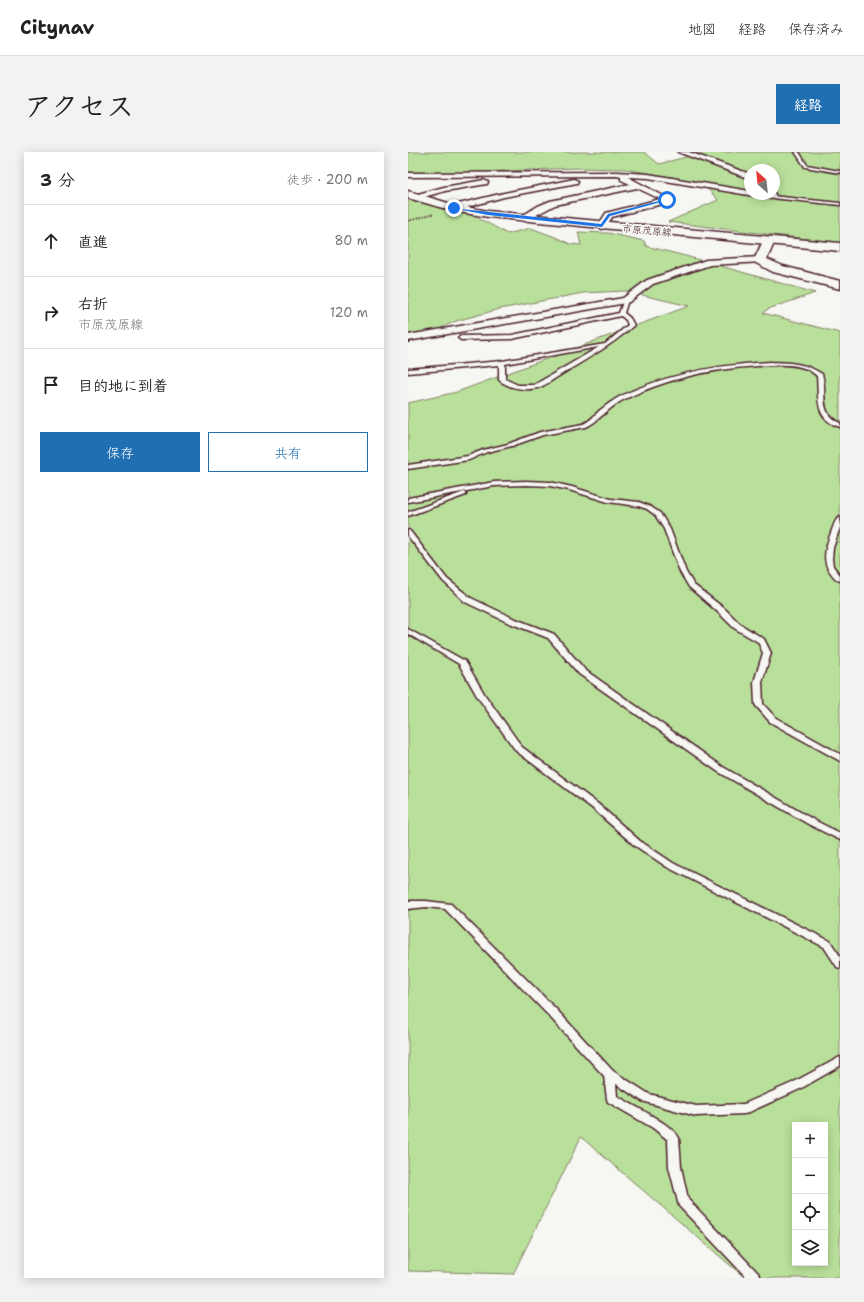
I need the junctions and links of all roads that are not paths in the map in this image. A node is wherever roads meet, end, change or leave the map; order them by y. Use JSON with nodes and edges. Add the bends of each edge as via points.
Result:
{"nodes":[{"id":1,"x":682,"y":152,"type":"edge"},
{"id":2,"x":797,"y":152,"type":"edge"},
{"id":3,"x":840,"y":172,"type":"edge"},
{"id":4,"x":480,"y":174,"type":"junction"},
{"id":5,"x":576,"y":174,"type":"junction"},
{"id":6,"x":617,"y":174,"type":"junction"},
{"id":7,"x":408,"y":175,"type":"edge"},
{"id":8,"x":744,"y":175,"type":"edge"},
{"id":9,"x":638,"y":185,"type":"junction"},
{"id":10,"x":744,"y":192,"type":"edge"},
{"id":11,"x":413,"y":196,"type":"edge"},
{"id":12,"x":780,"y":196,"type":"edge"},
{"id":13,"x":840,"y":204,"type":"edge"},
{"id":14,"x":454,"y":208,"type":"junction"},
{"id":15,"x":524,"y":218,"type":"junction"},
{"id":16,"x":602,"y":226,"type":"junction"},
{"id":17,"x":769,"y":241,"type":"junction"},
{"id":18,"x":840,"y":247,"type":"edge"},
{"id":19,"x":760,"y":260,"type":"junction"},
{"id":20,"x":840,"y":285,"type":"edge"},
{"id":21,"x":626,"y":300,"type":"junction"},
{"id":22,"x":622,"y":314,"type":"junction"},
{"id":23,"x":408,"y":338,"type":"edge"},
{"id":24,"x":461,"y":338,"type":"dead end"},
{"id":25,"x":606,"y":344,"type":"junction"},
{"id":26,"x":502,"y":363,"type":"junction"},
{"id":27,"x":408,"y":371,"type":"edge"},
{"id":28,"x":840,"y":424,"type":"edge"},
{"id":29,"x":408,"y":467,"type":"edge"},
{"id":30,"x":482,"y":487,"type":"junction"},
{"id":31,"x":408,"y":500,"type":"edge"},
{"id":32,"x":408,"y":514,"type":"edge"},
{"id":33,"x":840,"y":519,"type":"edge"},
{"id":34,"x":408,"y":532,"type":"edge"},
{"id":35,"x":840,"y":579,"type":"edge"},
{"id":36,"x":408,"y":631,"type":"edge"},
{"id":37,"x":840,"y":758,"type":"edge"},
{"id":38,"x":840,"y":837,"type":"edge"},
{"id":39,"x":408,"y":905,"type":"edge"},
{"id":40,"x":840,"y":964,"type":"edge"},
{"id":41,"x":840,"y":1061,"type":"edge"},
{"id":42,"x":609,"y":1074,"type":"junction"},
{"id":43,"x":755,"y":1278,"type":"edge"}],
"edges":[{"from":1,"to":8,"type":"street"},
{"from":2,"to":3,"type":"lane","via":[[806,166]]},
{"from":4,"to":5,"type":"street"},
{"from":4,"to":7,"type":"street"},
{"from":4,"to":11,"type":"street","via":[[488,180]]},
{"from":5,"to":6,"type":"street"},
{"from":5,"to":14,"type":"street","via":[[582,178]]},
{"from":6,"to":9,"type":"street"},
{"from":6,"to":10,"type":"street","via":[[648,176]]},
{"from":9,"to":15,"type":"street","via":[[553,203]]},
{"from":9,"to":16,"type":"street","via":[[667,200],[609,215]]},
{"from":11,"to":14,"type":"main road","name":"市原茂原線"},
{"from":12,"to":13,"type":"lane"},
{"from":14,"to":15,"type":"main road","name":"市原茂原線"},
{"from":15,"to":16,"type":"main road","name":"市原茂原線"},
{"from":16,"to":17,"type":"main road","name":"市原茂原線"},
{"from":17,"to":18,"type":"main road","name":"市原茂原線"},
{"from":17,"to":19,"type":"main road"},
{"from":19,"to":20,"type":"main road","via":[[778,269]]},
{"from":19,"to":21,"type":"street","via":[[709,262],[650,282]]},
{"from":21,"to":22,"type":"lane"},
{"from":21,"to":23,"type":"street"},
{"from":22,"to":24,"type":"lane","via":[[512,337]]},
{"from":22,"to":25,"type":"lane","via":[[631,325]]},
{"from":25,"to":26,"type":"lane"},
{"from":25,"to":26,"type":"lane","via":[[537,386],[523,388],[507,384],[502,380]]},
{"from":26,"to":27,"type":"lane"},
{"from":28,"to":29,"type":"lane","via":[[831,421],[823,412],[820,375],[817,372],[795,364],[748,364],[664,380],[618,400],[584,426],[542,433],[468,458]]},
{"from":30,"to":31,"type":"lane"},
{"from":30,"to":32,"type":"lane"},
{"from":30,"to":37,"type":"lane","via":[[494,484],[550,484],[610,501],[639,504],[658,514],[691,586],[737,626],[761,641],[768,653],[758,682],[759,704],[774,720]]},
{"from":33,"to":35,"type":"lane","via":[[829,551],[828,563]]},
{"from":34,"to":38,"type":"lane","via":[[445,580],[468,600],[551,636],[582,672],[720,769]]},
{"from":36,"to":40,"type":"lane","via":[[462,663],[481,696],[519,749],[595,806],[637,843],[670,864],[827,944]]},
{"from":39,"to":42,"type":"lane","via":[[448,906]]},
{"from":41,"to":42,"type":"lane","via":[[796,1086],[745,1110],[696,1111],[646,1098]]},
{"from":42,"to":43,"type":"lane","via":[[612,1099],[657,1125],[673,1138],[675,1167],[683,1202]]}]}
